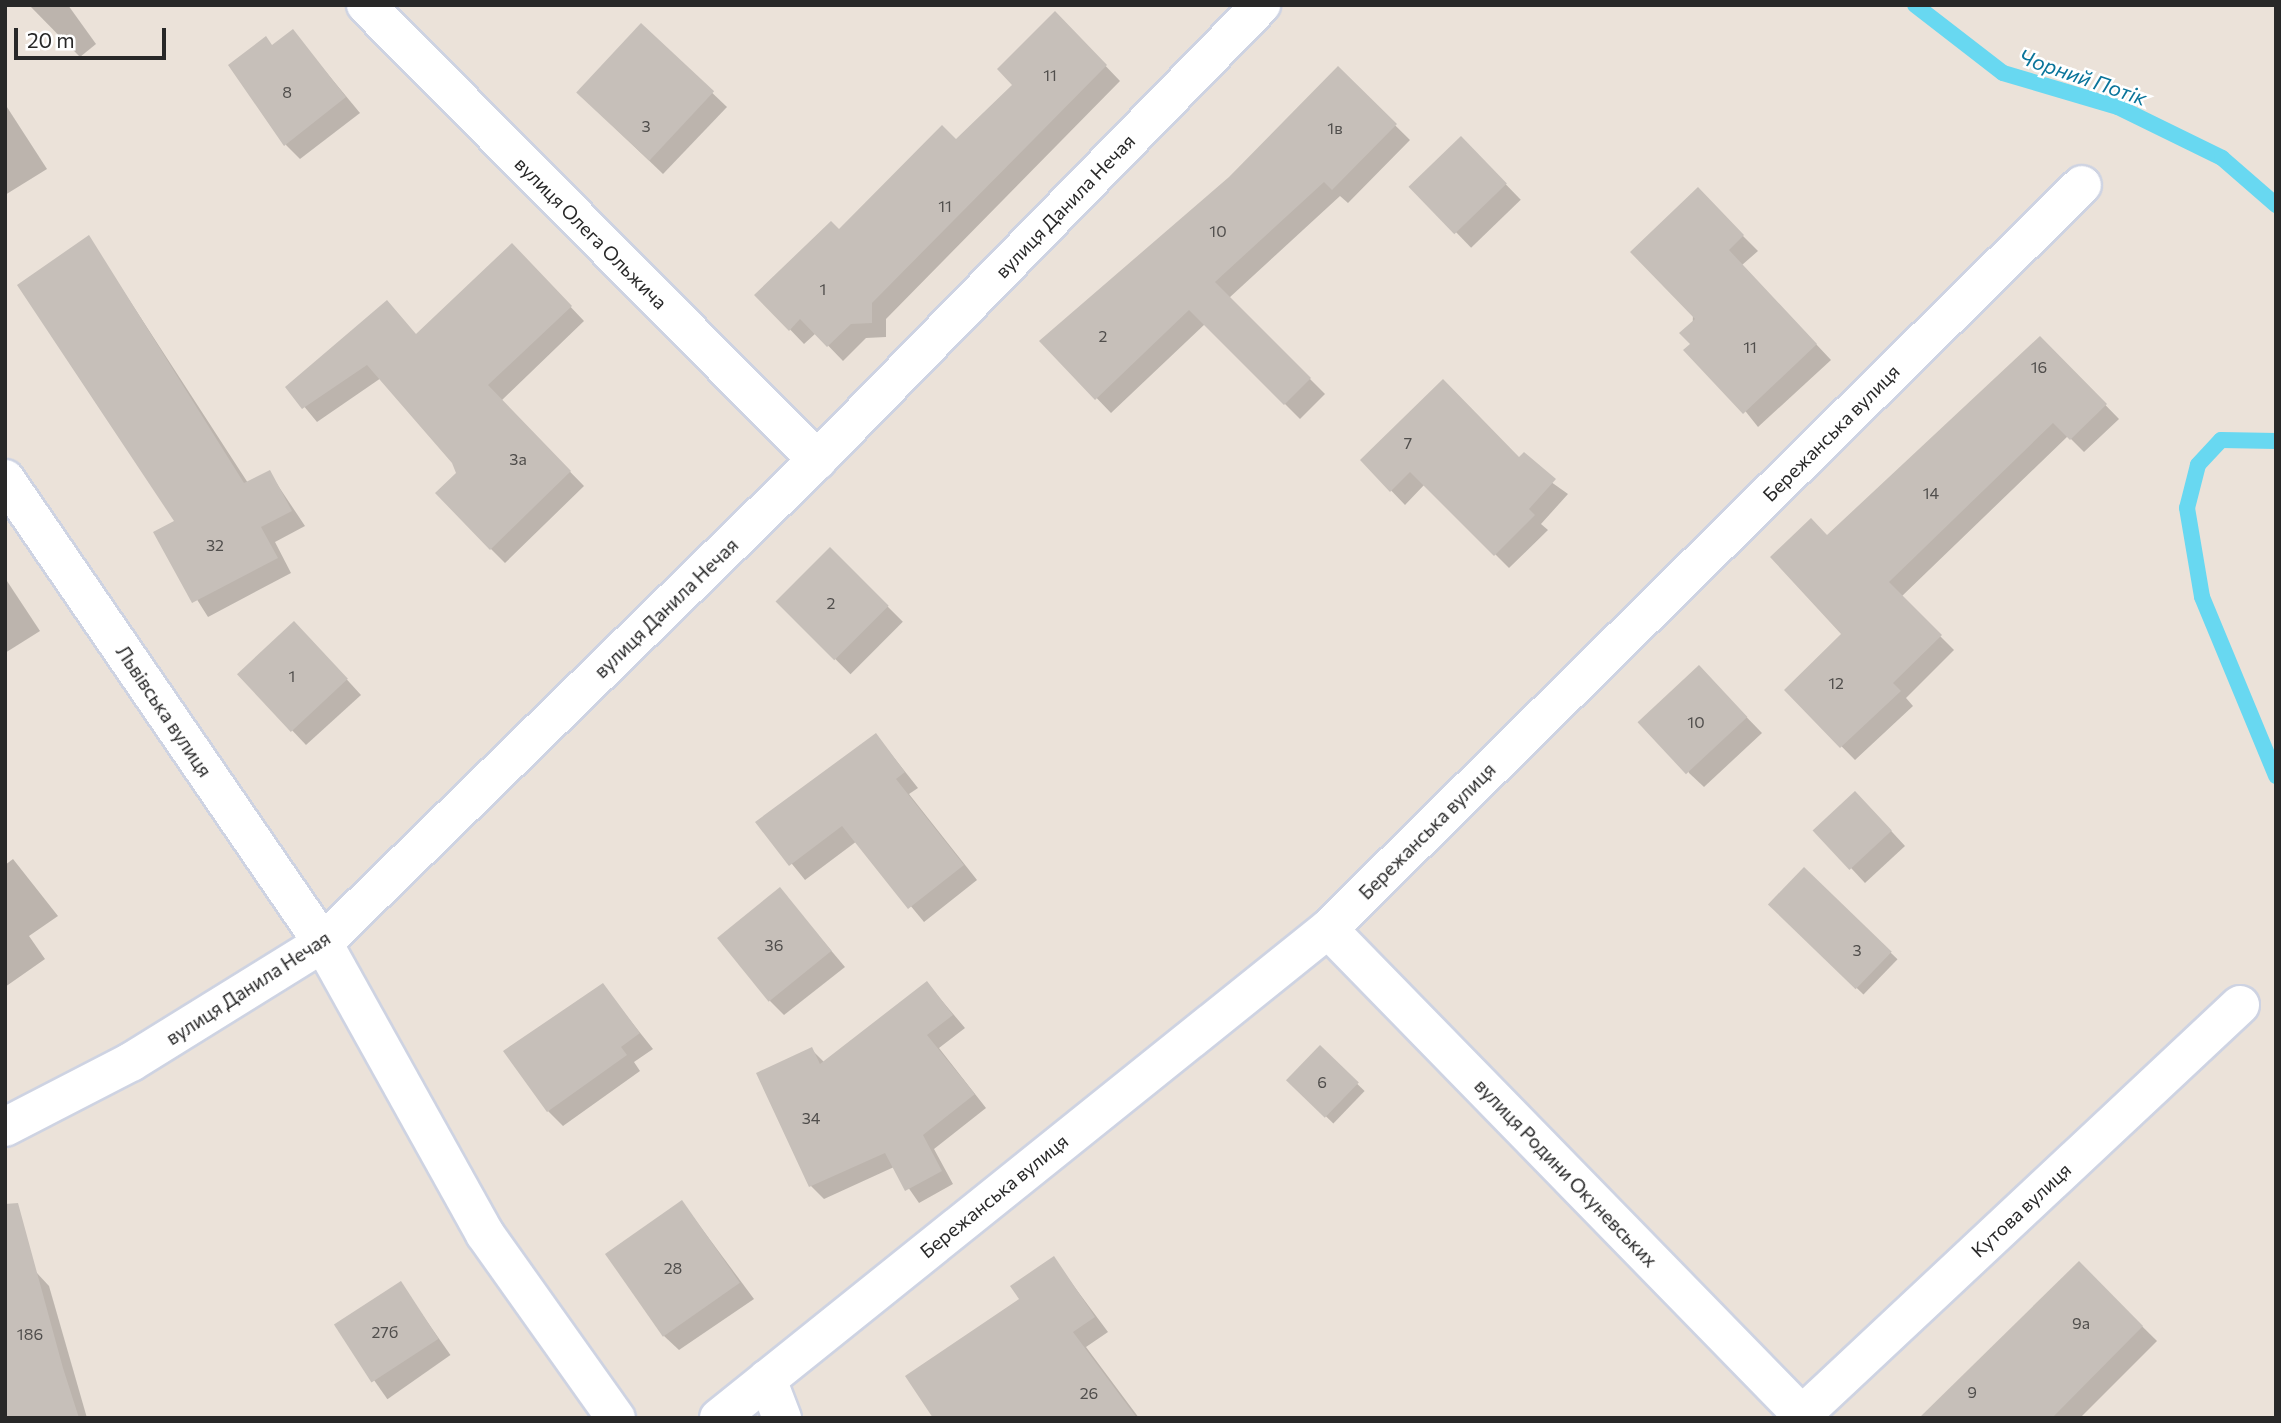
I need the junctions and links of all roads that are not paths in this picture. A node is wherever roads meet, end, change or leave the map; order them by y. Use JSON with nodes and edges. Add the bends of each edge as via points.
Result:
{"nodes":[{"id":1,"x":366,"y":5,"type":"edge"},
{"id":2,"x":1261,"y":5,"type":"edge"},
{"id":3,"x":2082,"y":185,"type":"dead end"},
{"id":4,"x":817,"y":460,"type":"junction"},
{"id":5,"x":5,"y":479,"type":"edge"},
{"id":6,"x":1328,"y":929,"type":"junction"},
{"id":7,"x":323,"y":943,"type":"junction"},
{"id":8,"x":2240,"y":1005,"type":"dead end"},
{"id":9,"x":5,"y":1127,"type":"edge"},
{"id":10,"x":767,"y":1379,"type":"junction"},
{"id":11,"x":1803,"y":1416,"type":"edge"},
{"id":12,"x":616,"y":1418,"type":"edge"},
{"id":13,"x":719,"y":1418,"type":"edge"},
{"id":14,"x":782,"y":1418,"type":"edge"}],
"edges":[{"from":1,"to":4,"type":"street","name":"вулиця Олега Ольжича"},
{"from":2,"to":4,"type":"street","name":"вулиця Данила Нечая"},
{"from":3,"to":6,"type":"street","name":"Бережанська вулиця"},
{"from":4,"to":7,"type":"street","name":"вулиця Данила Нечая"},
{"from":5,"to":7,"type":"street","name":"Львівська вулиця"},
{"from":6,"to":10,"type":"street","name":"Бережанська вулиця"},
{"from":6,"to":11,"type":"street","name":"вулиця Родини Окуневських"},
{"from":7,"to":9,"type":"street","name":"вулиця Данила Нечая","via":[[131,1062]]},
{"from":7,"to":12,"type":"street","name":"Львівська вулиця","via":[[485,1234]]},
{"from":8,"to":11,"type":"street","name":"Кутова вулиця"},
{"from":10,"to":13,"type":"street","name":"Бережанська вулиця"},
{"from":10,"to":14,"type":"street"}]}
